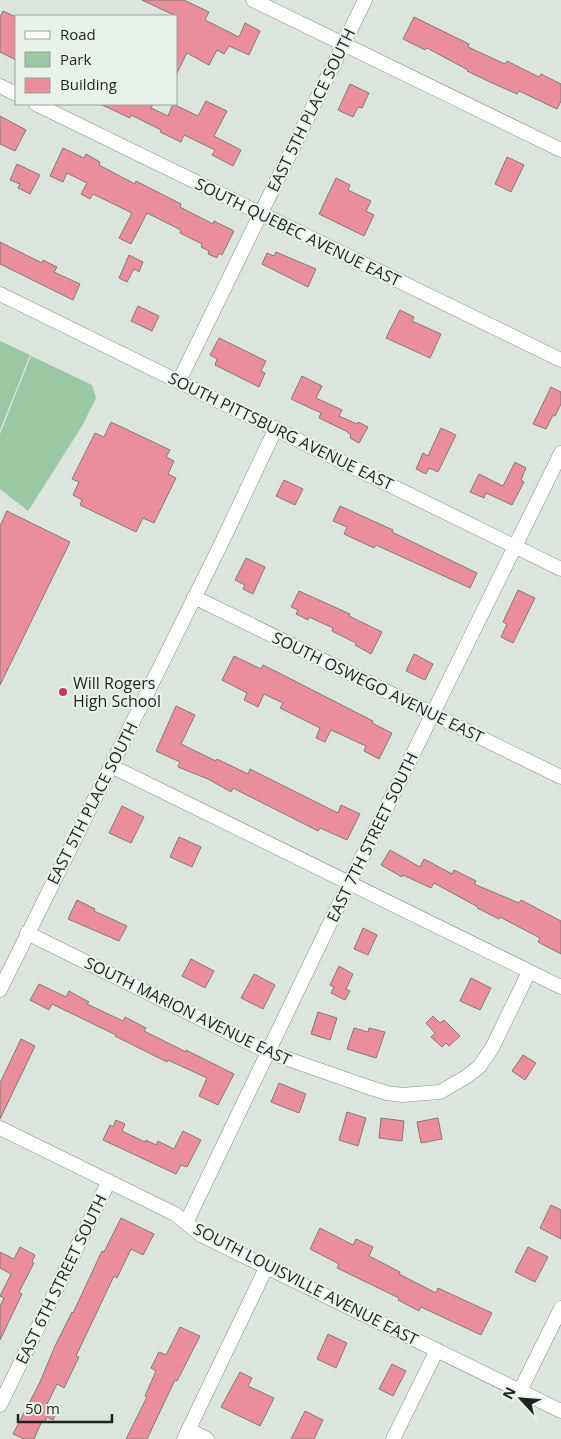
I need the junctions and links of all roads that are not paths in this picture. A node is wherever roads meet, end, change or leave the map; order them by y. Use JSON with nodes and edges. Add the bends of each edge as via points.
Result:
{"nodes":[{"id":1,"x":253,"y":0,"type":"edge"},
{"id":2,"x":365,"y":0,"type":"edge"},
{"id":3,"x":343,"y":44,"type":"junction"},
{"id":4,"x":0,"y":86,"type":"edge"},
{"id":5,"x":15,"y":94,"type":"edge"},
{"id":6,"x":38,"y":105,"type":"edge"},
{"id":7,"x":561,"y":150,"type":"edge"},
{"id":8,"x":260,"y":214,"type":"junction"},
{"id":9,"x":0,"y":294,"type":"edge"},
{"id":10,"x":561,"y":360,"type":"edge"},
{"id":11,"x":179,"y":381,"type":"junction"},
{"id":12,"x":276,"y":428,"type":"junction"},
{"id":13,"x":561,"y":453,"type":"edge"},
{"id":14,"x":515,"y":546,"type":"junction"},
{"id":15,"x":561,"y":569,"type":"edge"},
{"id":16,"x":194,"y":597,"type":"junction"},
{"id":17,"x":433,"y":714,"type":"junction"},
{"id":18,"x":111,"y":766,"type":"junction"},
{"id":19,"x":561,"y":777,"type":"edge"},
{"id":20,"x":350,"y":883,"type":"junction"},
{"id":21,"x":27,"y":933,"type":"junction"},
{"id":22,"x":529,"y":972,"type":"junction"},
{"id":23,"x":561,"y":988,"type":"edge"},
{"id":24,"x":0,"y":990,"type":"edge"},
{"id":25,"x":268,"y":1052,"type":"junction"},
{"id":26,"x":0,"y":1128,"type":"edge"},
{"id":27,"x":109,"y":1181,"type":"junction"},
{"id":28,"x":186,"y":1223,"type":"junction"},
{"id":29,"x":267,"y":1266,"type":"junction"},
{"id":30,"x":561,"y":1308,"type":"edge"},
{"id":31,"x":438,"y":1350,"type":"junction"},
{"id":32,"x":520,"y":1391,"type":"junction"},
{"id":33,"x":0,"y":1405,"type":"edge"},
{"id":34,"x":561,"y":1411,"type":"edge"},
{"id":35,"x":186,"y":1435,"type":"edge"},
{"id":36,"x":207,"y":1439,"type":"edge"},
{"id":37,"x":393,"y":1439,"type":"edge"}],
"edges":[{"from":1,"to":3,"type":"street"},
{"from":2,"to":3,"type":"street","name":"EAST 5TH PLACE SOUTH"},
{"from":3,"to":7,"type":"street"},
{"from":3,"to":8,"type":"street","name":"EAST 5TH PLACE SOUTH"},
{"from":4,"to":5,"type":"street"},
{"from":6,"to":8,"type":"street","name":"SOUTH QUEBEC AVENUE EAST"},
{"from":8,"to":10,"type":"street","name":"SOUTH QUEBEC AVENUE EAST"},
{"from":8,"to":11,"type":"street","name":"EAST 5TH PLACE SOUTH"},
{"from":9,"to":11,"type":"street","name":"SOUTH PITTSBURG AVENUE EAST"},
{"from":11,"to":12,"type":"street","name":"SOUTH PITTSBURG AVENUE EAST"},
{"from":12,"to":14,"type":"street","name":"SOUTH PITTSBURG AVENUE EAST"},
{"from":12,"to":16,"type":"street","name":"EAST 5TH PLACE SOUTH"},
{"from":13,"to":14,"type":"street","name":"EAST 7TH STREET SOUTH"},
{"from":14,"to":15,"type":"street","name":"SOUTH PITTSBURG AVENUE EAST"},
{"from":14,"to":17,"type":"street","name":"EAST 7TH STREET SOUTH"},
{"from":16,"to":17,"type":"street","name":"SOUTH OSWEGO AVENUE EAST"},
{"from":16,"to":18,"type":"street","name":"EAST 5TH PLACE SOUTH"},
{"from":17,"to":19,"type":"street","name":"SOUTH OSWEGO AVENUE EAST"},
{"from":17,"to":20,"type":"street","name":"EAST 7TH STREET SOUTH"},
{"from":18,"to":20,"type":"street"},
{"from":18,"to":21,"type":"street","name":"EAST 5TH PLACE SOUTH"},
{"from":20,"to":22,"type":"street"},
{"from":20,"to":25,"type":"street","name":"EAST 7TH STREET SOUTH"},
{"from":21,"to":24,"type":"street","name":"EAST 5TH PLACE SOUTH"},
{"from":21,"to":25,"type":"street","name":"SOUTH MARION AVENUE EAST"},
{"from":22,"to":23,"type":"street"},
{"from":22,"to":25,"type":"street","name":"SOUTH MARION AVENUE EAST","via":[[492,1048],[479,1066],[440,1092],[386,1093]]},
{"from":25,"to":28,"type":"street","name":"EAST 7TH STREET SOUTH"},
{"from":26,"to":27,"type":"street","name":"SOUTH LOUISVILLE AVENUE EAST"},
{"from":27,"to":28,"type":"street","name":"SOUTH LOUISVILLE AVENUE EAST","via":[[175,1214]]},
{"from":27,"to":33,"type":"street","name":"EAST 6TH STREET SOUTH"},
{"from":28,"to":29,"type":"street","name":"SOUTH LOUISVILLE AVENUE EAST","via":[[201,1234]]},
{"from":29,"to":31,"type":"street","name":"SOUTH LOUISVILLE AVENUE EAST"},
{"from":29,"to":35,"type":"street"},
{"from":30,"to":32,"type":"street"},
{"from":31,"to":32,"type":"street","name":"SOUTH LOUISVILLE AVENUE EAST"},
{"from":31,"to":37,"type":"street"},
{"from":32,"to":34,"type":"street","name":"SOUTH LOUISVILLE AVENUE EAST"},
{"from":35,"to":36,"type":"street"}]}
